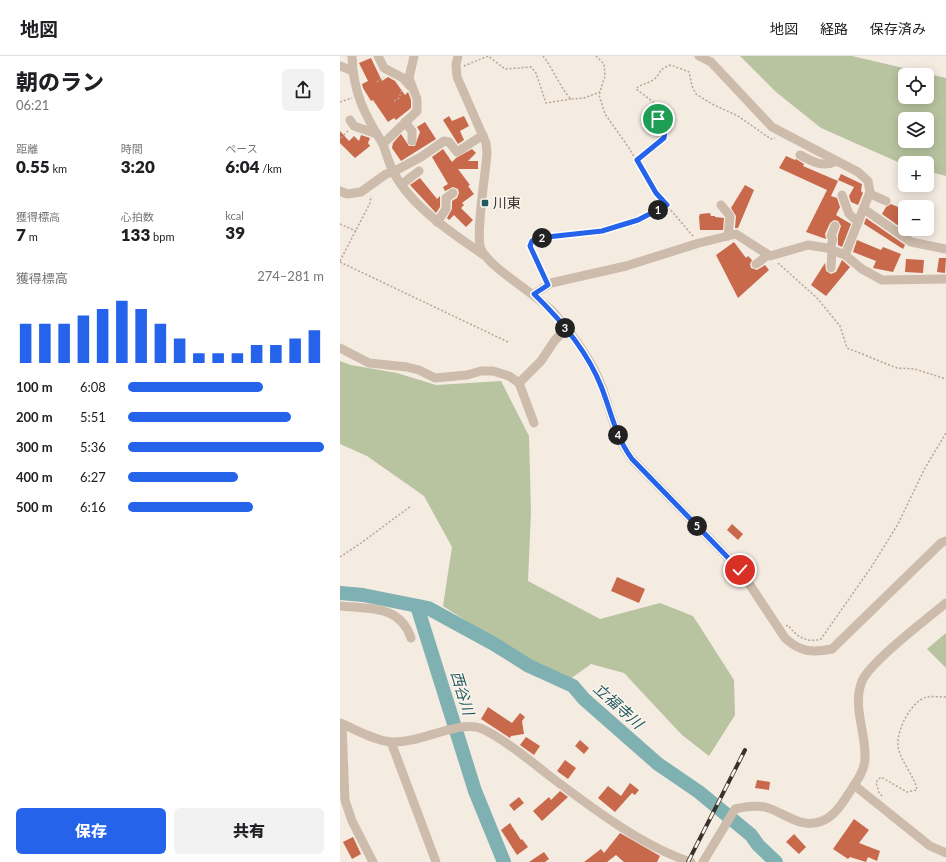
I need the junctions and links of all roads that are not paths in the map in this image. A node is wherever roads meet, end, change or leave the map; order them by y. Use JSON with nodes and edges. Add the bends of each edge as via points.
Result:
{"nodes":[{"id":1,"x":352,"y":56,"type":"edge"},
{"id":2,"x":378,"y":56,"type":"edge"},
{"id":3,"x":414,"y":56,"type":"edge"},
{"id":4,"x":458,"y":56,"type":"edge"},
{"id":5,"x":698,"y":56,"type":"edge"},
{"id":6,"x":340,"y":66,"type":"edge"},
{"id":7,"x":352,"y":71,"type":"junction"},
{"id":8,"x":413,"y":88,"type":"junction"},
{"id":9,"x":350,"y":120,"type":"dead end"},
{"id":10,"x":405,"y":122,"type":"junction"},
{"id":11,"x":483,"y":135,"type":"junction"},
{"id":12,"x":374,"y":137,"type":"junction"},
{"id":13,"x":412,"y":141,"type":"dead end"},
{"id":14,"x":382,"y":143,"type":"junction"},
{"id":15,"x":800,"y":156,"type":"dead end"},
{"id":16,"x":837,"y":161,"type":"junction"},
{"id":17,"x":419,"y":171,"type":"dead end"},
{"id":18,"x":393,"y":172,"type":"junction"},
{"id":19,"x":402,"y":184,"type":"junction"},
{"id":20,"x":340,"y":191,"type":"edge"},
{"id":21,"x":454,"y":193,"type":"dead end"},
{"id":22,"x":870,"y":194,"type":"junction"},
{"id":23,"x":842,"y":195,"type":"dead end"},
{"id":24,"x":886,"y":201,"type":"dead end"},
{"id":25,"x":722,"y":205,"type":"dead end"},
{"id":26,"x":864,"y":209,"type":"junction"},
{"id":27,"x":437,"y":222,"type":"junction"},
{"id":28,"x":858,"y":222,"type":"junction"},
{"id":29,"x":836,"y":226,"type":"dead end"},
{"id":30,"x":728,"y":236,"type":"junction"},
{"id":31,"x":831,"y":249,"type":"junction"},
{"id":32,"x":946,"y":249,"type":"edge"},
{"id":33,"x":768,"y":254,"type":"junction"},
{"id":34,"x":845,"y":255,"type":"junction"},
{"id":35,"x":488,"y":259,"type":"junction"},
{"id":36,"x":756,"y":264,"type":"dead end"},
{"id":37,"x":831,"y":268,"type":"dead end"},
{"id":38,"x":946,"y":279,"type":"edge"},
{"id":39,"x":534,"y":294,"type":"junction"},
{"id":40,"x":566,"y":329,"type":"junction"},
{"id":41,"x":340,"y":348,"type":"edge"},
{"id":42,"x":518,"y":383,"type":"junction"},
{"id":43,"x":534,"y":423,"type":"dead end"},
{"id":44,"x":946,"y":541,"type":"edge"},
{"id":45,"x":946,"y":603,"type":"edge"},
{"id":46,"x":340,"y":606,"type":"edge"},
{"id":47,"x":411,"y":638,"type":"dead end"},
{"id":48,"x":341,"y":724,"type":"edge"},
{"id":49,"x":391,"y":742,"type":"junction"},
{"id":50,"x":342,"y":774,"type":"edge"},
{"id":51,"x":854,"y":785,"type":"junction"},
{"id":52,"x":946,"y":853,"type":"edge"},
{"id":53,"x":676,"y":860,"type":"edge"},
{"id":54,"x":373,"y":862,"type":"edge"},
{"id":55,"x":436,"y":862,"type":"edge"},
{"id":56,"x":692,"y":862,"type":"edge"},
{"id":57,"x":703,"y":862,"type":"edge"}],
"edges":[{"from":1,"to":7,"type":"street"},
{"from":2,"to":8,"type":"street","via":[[384,68]]},
{"from":3,"to":8,"type":"street","via":[[409,78]]},
{"from":4,"to":11,"type":"street","via":[[457,77]]},
{"from":5,"to":16,"type":"street","via":[[712,62],[772,127]]},
{"from":6,"to":7,"type":"street"},
{"from":7,"to":12,"type":"street","via":[[358,97]]},
{"from":8,"to":10,"type":"street","via":[[417,99],[417,111]]},
{"from":9,"to":12,"type":"street","via":[[354,126]]},
{"from":10,"to":13,"type":"street","via":[[412,131]]},
{"from":10,"to":14,"type":"street"},
{"from":11,"to":18,"type":"street","via":[[457,152],[449,142],[444,141]]},
{"from":11,"to":35,"type":"street","via":[[487,153],[478,235],[481,249]]},
{"from":12,"to":14,"type":"street"},
{"from":14,"to":18,"type":"street"},
{"from":15,"to":16,"type":"street","via":[[818,164],[829,165]]},
{"from":16,"to":22,"type":"street","via":[[858,172],[868,181]]},
{"from":17,"to":19,"type":"street"},
{"from":18,"to":19,"type":"street"},
{"from":18,"to":20,"type":"street","via":[[373,182],[361,192],[347,194]]},
{"from":19,"to":27,"type":"street"},
{"from":21,"to":27,"type":"street","via":[[446,198],[446,210]]},
{"from":22,"to":24,"type":"street"},
{"from":22,"to":26,"type":"street"},
{"from":23,"to":28,"type":"street","via":[[848,214]]},
{"from":25,"to":30,"type":"street","via":[[730,216]]},
{"from":26,"to":28,"type":"street"},
{"from":26,"to":32,"type":"street","via":[[911,242]]},
{"from":27,"to":35,"type":"street"},
{"from":28,"to":34,"type":"street"},
{"from":29,"to":31,"type":"street","via":[[831,236]]},
{"from":30,"to":33,"type":"street","via":[[736,234]]},
{"from":30,"to":39,"type":"street","via":[[626,266],[548,285]]},
{"from":31,"to":33,"type":"street","via":[[808,245]]},
{"from":31,"to":34,"type":"street"},
{"from":31,"to":37,"type":"street"},
{"from":33,"to":36,"type":"street"},
{"from":34,"to":38,"type":"street","via":[[862,269],[882,280]]},
{"from":35,"to":39,"type":"street"},
{"from":39,"to":40,"type":"street"},
{"from":40,"to":42,"type":"street","via":[[541,361]]},
{"from":40,"to":44,"type":"street","via":[[594,369],[622,446],[740,570],[778,628],[793,646],[808,652],[832,649]]},
{"from":41,"to":42,"type":"street","via":[[369,363],[407,367],[435,378],[493,371],[509,376]]},
{"from":42,"to":43,"type":"street"},
{"from":45,"to":51,"type":"street","via":[[872,666],[862,680],[858,699],[865,760]]},
{"from":46,"to":47,"type":"street","via":[[384,610],[407,626]]},
{"from":48,"to":49,"type":"street"},
{"from":48,"to":50,"type":"street"},
{"from":49,"to":53,"type":"street","via":[[414,740],[464,725],[482,728],[596,810]]},
{"from":49,"to":55,"type":"street"},
{"from":50,"to":54,"type":"street","via":[[345,800],[352,821]]},
{"from":51,"to":52,"type":"street","via":[[930,846]]},
{"from":51,"to":57,"type":"street","via":[[832,816],[821,822],[805,823],[765,808],[750,806],[735,810]]},
{"from":53,"to":56,"type":"street"}]}
